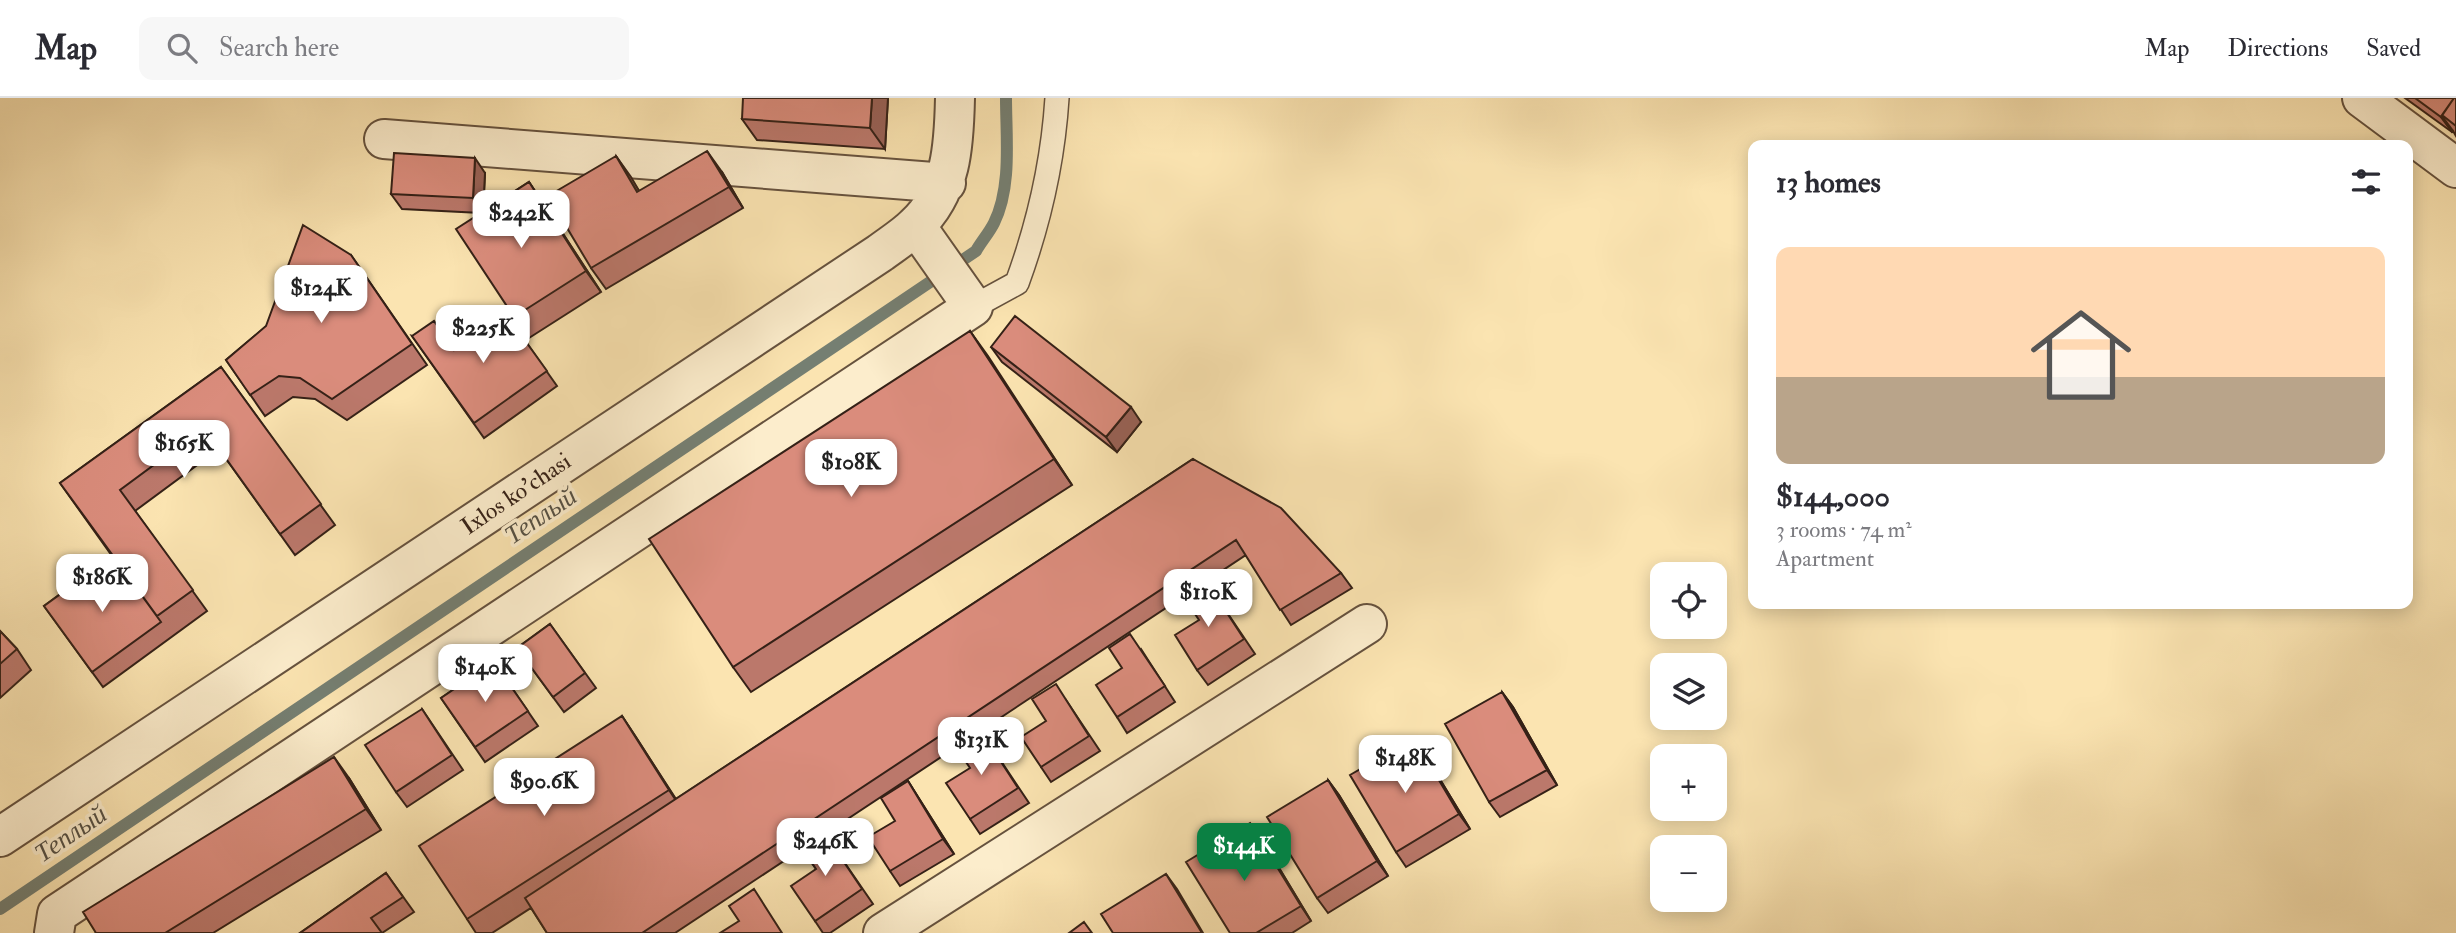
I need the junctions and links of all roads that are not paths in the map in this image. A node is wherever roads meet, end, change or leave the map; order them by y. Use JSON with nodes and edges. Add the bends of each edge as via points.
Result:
{"nodes":[{"id":1,"x":955,"y":98,"type":"edge"},
{"id":2,"x":1057,"y":98,"type":"edge"},
{"id":3,"x":2362,"y":98,"type":"edge"},
{"id":4,"x":384,"y":139,"type":"dead end"},
{"id":5,"x":2456,"y":167,"type":"edge"},
{"id":6,"x":946,"y":183,"type":"junction"},
{"id":7,"x":916,"y":226,"type":"junction"},
{"id":8,"x":973,"y":307,"type":"junction"},
{"id":9,"x":1367,"y":624,"type":"dead end"},
{"id":10,"x":0,"y":837,"type":"edge"},
{"id":11,"x":54,"y":933,"type":"edge"},
{"id":12,"x":883,"y":933,"type":"edge"}],
"edges":[{"from":1,"to":6,"type":"street","name":"Ixlos ko'chasi"},
{"from":2,"to":8,"type":"lane","via":[[1055,136],[1034,234],[1017,283]]},
{"from":3,"to":5,"type":"street"},
{"from":4,"to":6,"type":"street"},
{"from":6,"to":7,"type":"street","name":"Ixlos ko'chasi"},
{"from":7,"to":8,"type":"street"},
{"from":7,"to":10,"type":"street","name":"Ixlos ko'chasi"},
{"from":8,"to":11,"type":"street","via":[[57,914]]},
{"from":9,"to":12,"type":"street"}]}
